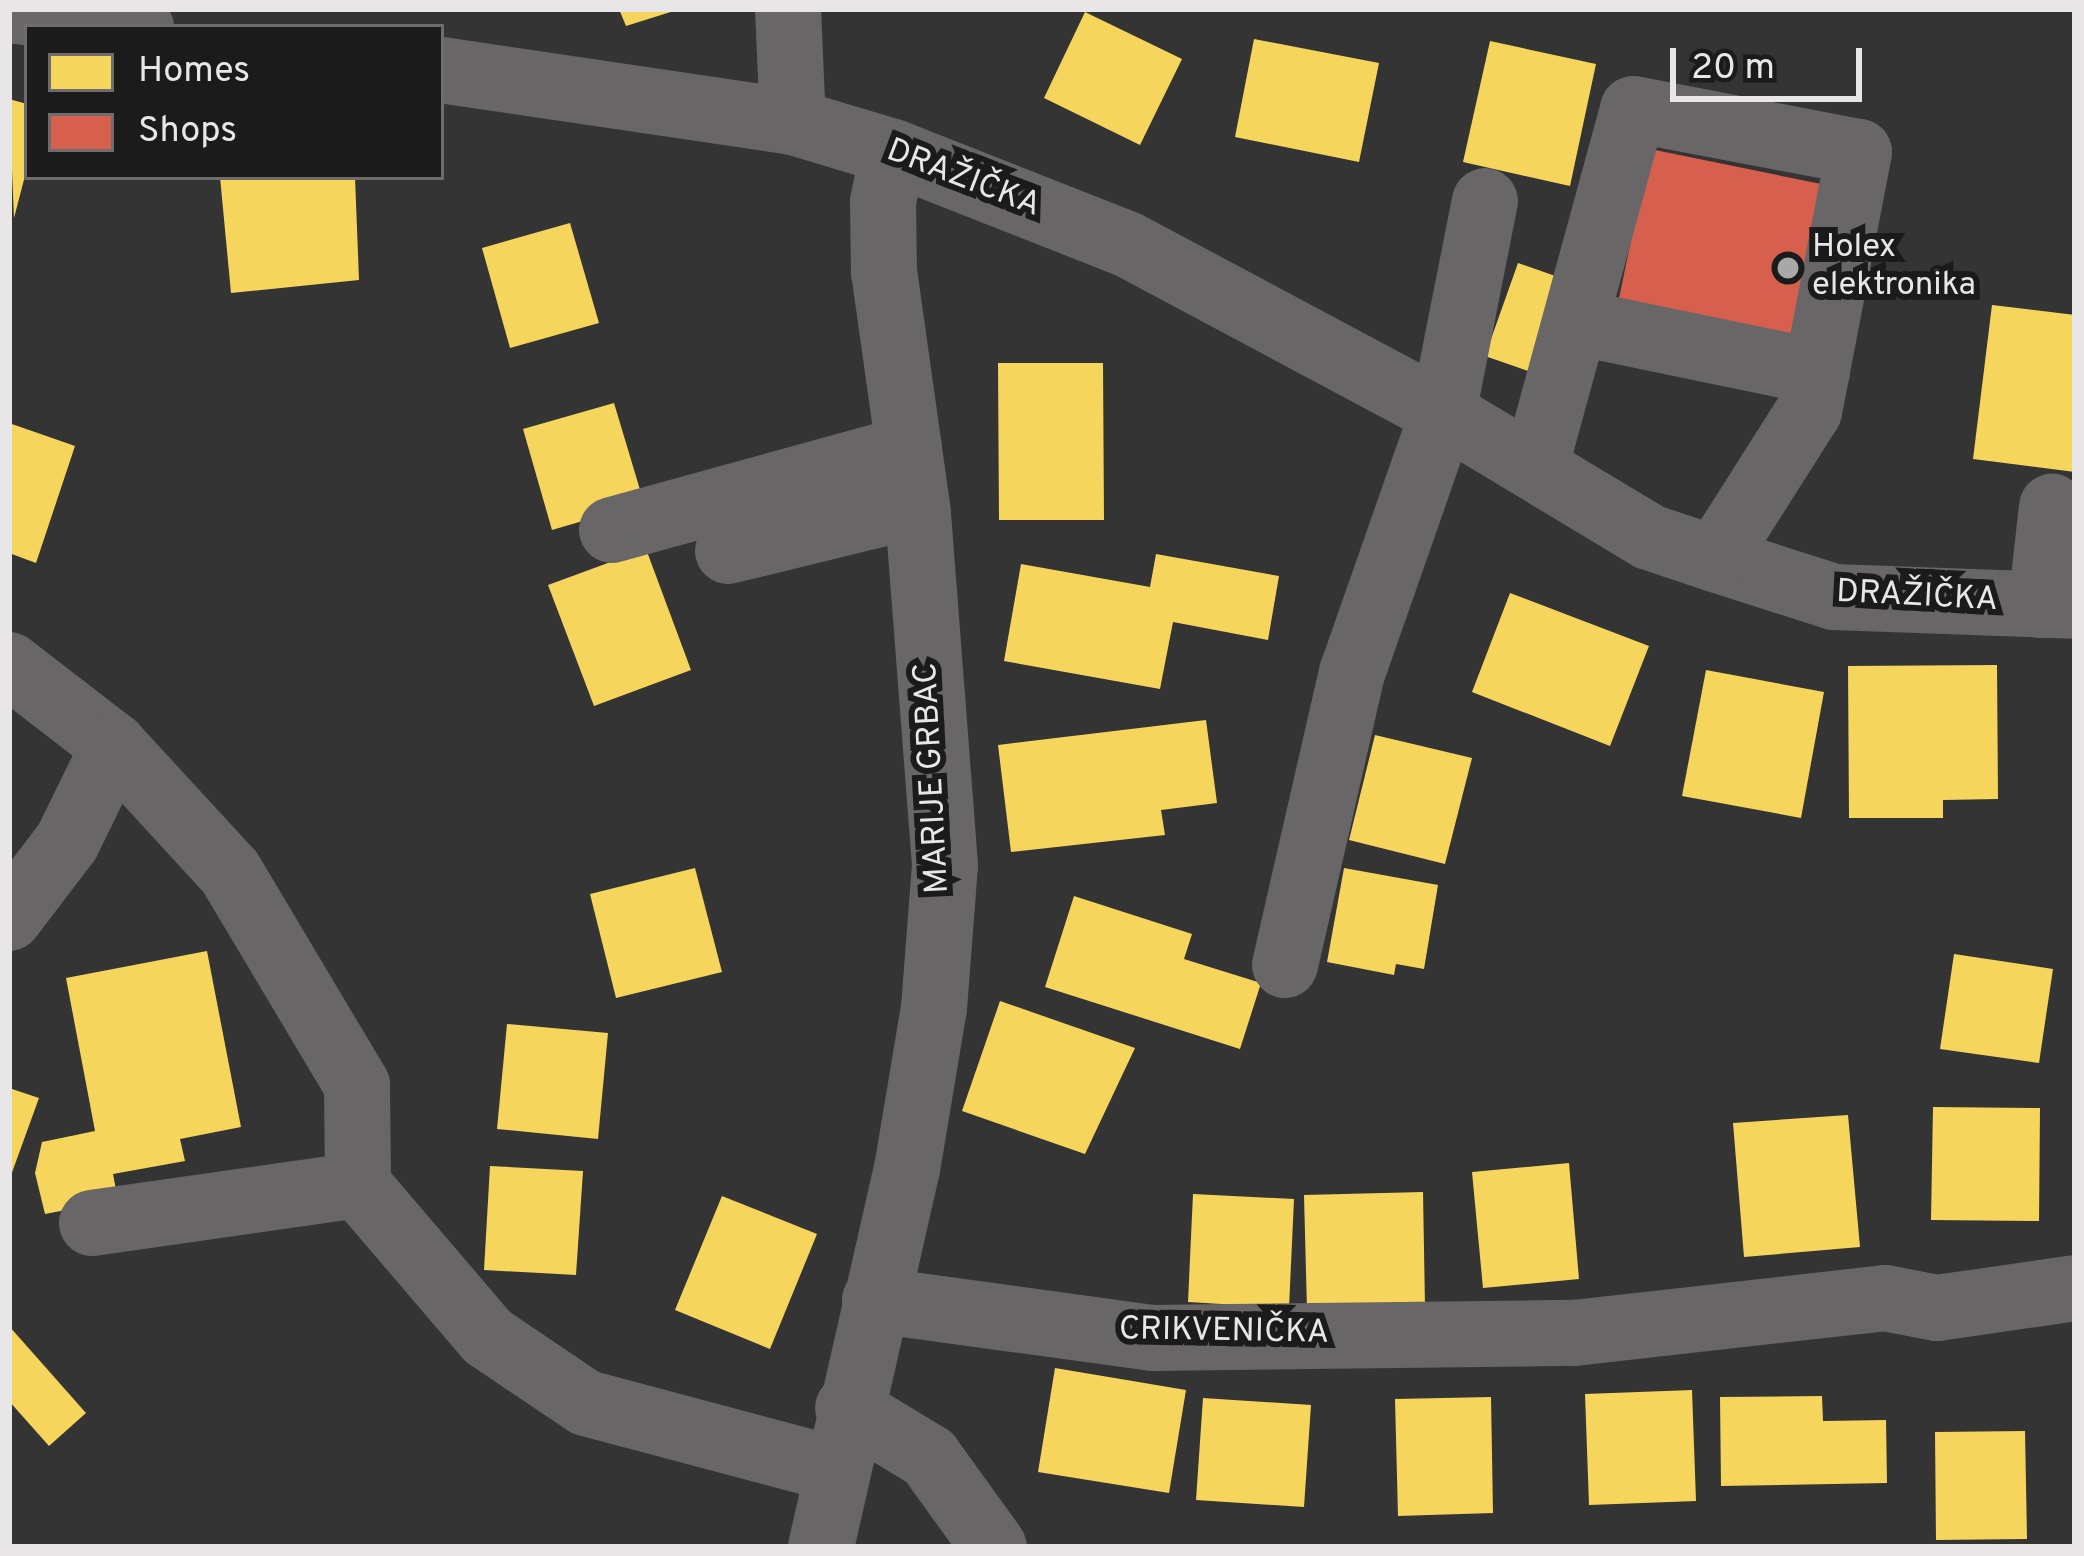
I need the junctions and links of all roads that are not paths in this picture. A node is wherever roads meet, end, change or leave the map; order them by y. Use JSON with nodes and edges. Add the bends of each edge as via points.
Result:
{"nodes":[{"id":1,"x":788,"y":9,"type":"edge"},
{"id":2,"x":9,"y":10,"type":"edge"},
{"id":3,"x":118,"y":24,"type":"edge"},
{"id":4,"x":444,"y":70,"type":"edge"},
{"id":5,"x":793,"y":122,"type":"junction"},
{"id":6,"x":893,"y":152,"type":"junction"},
{"id":7,"x":1484,"y":201,"type":"dead end"},
{"id":8,"x":1580,"y":323,"type":"junction"},
{"id":9,"x":1816,"y":372,"type":"junction"},
{"id":10,"x":1443,"y":413,"type":"junction"},
{"id":11,"x":1535,"y":468,"type":"junction"},
{"id":12,"x":913,"y":476,"type":"junction"},
{"id":13,"x":2052,"y":507,"type":"dead end"},
{"id":14,"x":612,"y":530,"type":"dead end"},
{"id":15,"x":728,"y":551,"type":"dead end"},
{"id":16,"x":1714,"y":559,"type":"junction"},
{"id":17,"x":2058,"y":605,"type":"edge"},
{"id":18,"x":9,"y":665,"type":"edge"},
{"id":19,"x":114,"y":746,"type":"junction"},
{"id":20,"x":9,"y":917,"type":"edge"},
{"id":21,"x":1285,"y":965,"type":"dead end"},
{"id":22,"x":358,"y":1185,"type":"junction"},
{"id":23,"x":92,"y":1223,"type":"dead end"},
{"id":24,"x":2075,"y":1288,"type":"edge"},
{"id":25,"x":875,"y":1300,"type":"junction"},
{"id":26,"x":841,"y":1439,"type":"junction"},
{"id":27,"x":821,"y":1547,"type":"edge"},
{"id":28,"x":994,"y":1547,"type":"edge"}],
"edges":[{"from":1,"to":5,"type":"street"},
{"from":2,"to":3,"type":"street"},
{"from":4,"to":5,"type":"street","name":"DRAŽIČKA"},
{"from":5,"to":6,"type":"street","name":"DRAŽIČKA"},
{"from":6,"to":10,"type":"street","name":"DRAŽIČKA","via":[[1127,244]]},
{"from":6,"to":12,"type":"street","name":"MARIJE GRBAC","via":[[883,202],[884,272]]},
{"from":7,"to":10,"type":"street"},
{"from":8,"to":9,"type":"street"},
{"from":8,"to":9,"type":"street","via":[[1633,109],[1859,152]]},
{"from":8,"to":11,"type":"street"},
{"from":9,"to":16,"type":"street","via":[[1809,411]]},
{"from":10,"to":11,"type":"street","name":"DRAŽIČKA"},
{"from":10,"to":21,"type":"street","via":[[1352,673]]},
{"from":11,"to":16,"type":"street","name":"DRAŽIČKA","via":[[1649,537]]},
{"from":12,"to":14,"type":"street"},
{"from":12,"to":15,"type":"street"},
{"from":12,"to":25,"type":"street","name":"MARIJE GRBAC","via":[[945,865],[934,1008]]},
{"from":13,"to":17,"type":"street"},
{"from":16,"to":17,"type":"street","name":"DRAŽIČKA","via":[[1834,598]]},
{"from":18,"to":19,"type":"street"},
{"from":19,"to":20,"type":"street","via":[[67,842]]},
{"from":19,"to":22,"type":"street","via":[[230,872],[357,1085]]},
{"from":22,"to":23,"type":"street"},
{"from":22,"to":26,"type":"street","via":[[488,1337],[586,1403]]},
{"from":24,"to":25,"type":"street","name":"CRIKVENIČKA","via":[[1936,1308],[1885,1298],[1574,1333],[1153,1338]]},
{"from":25,"to":26,"type":"street","name":"MARIJE GRBAC"},
{"from":26,"to":27,"type":"street","name":"MARIJE GRBAC"},
{"from":26,"to":28,"type":"street","via":[[928,1457]]}]}
